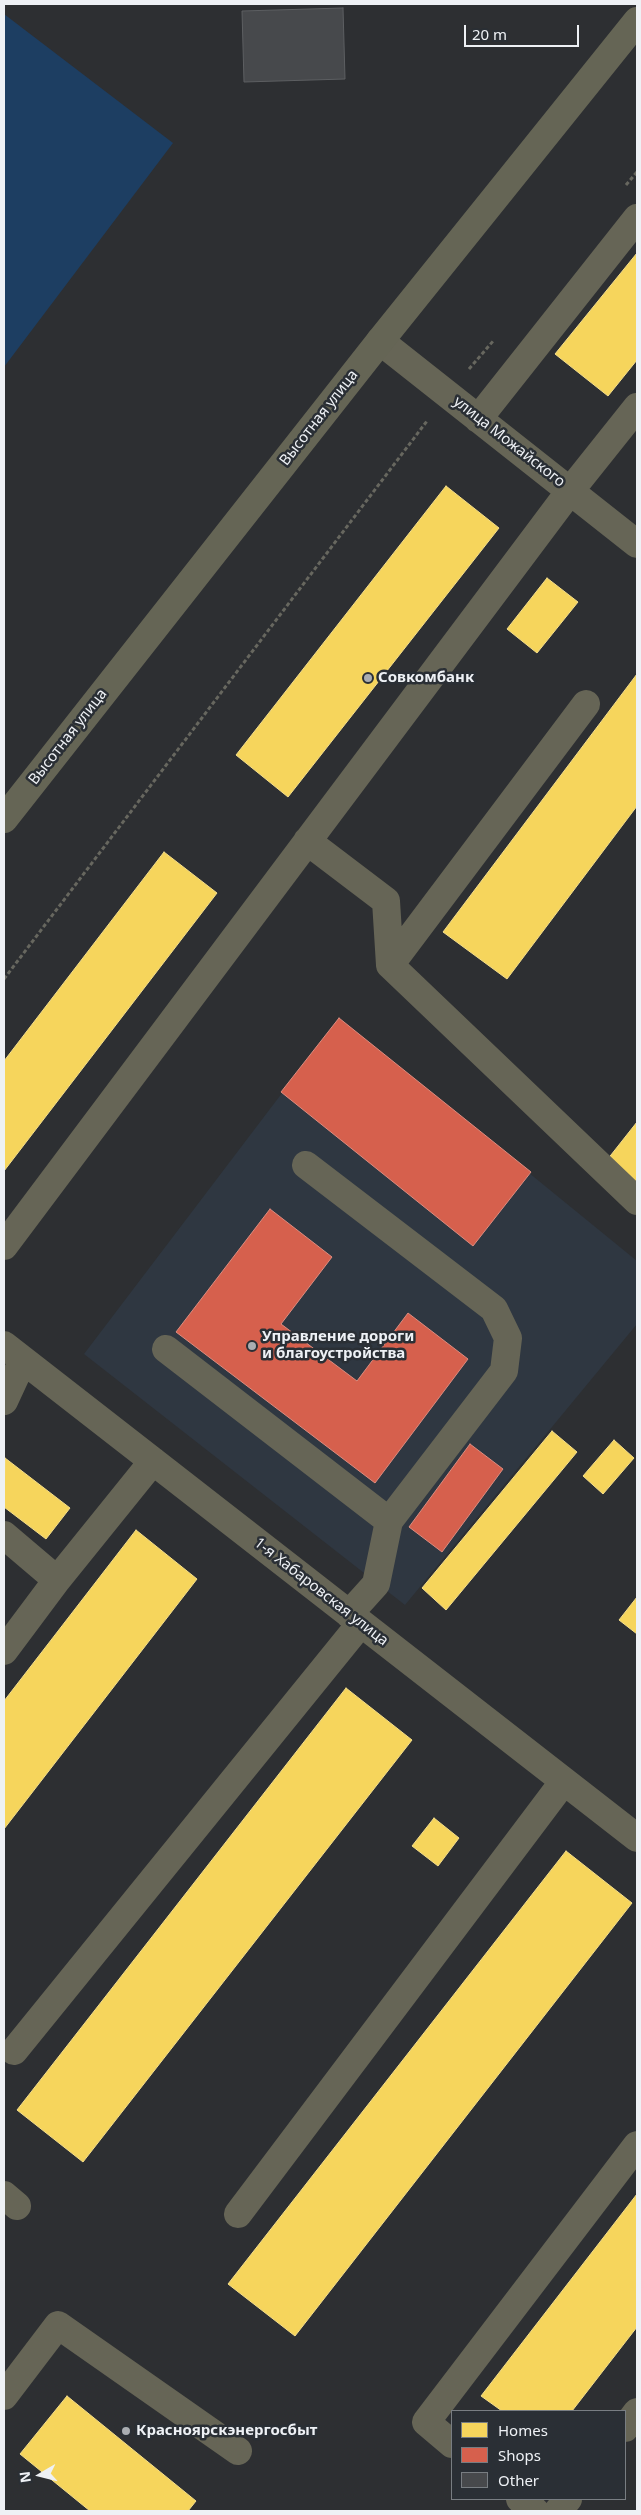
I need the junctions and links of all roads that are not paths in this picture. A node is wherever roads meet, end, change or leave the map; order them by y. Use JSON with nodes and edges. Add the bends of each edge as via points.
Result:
{"nodes":[{"id":1,"x":637,"y":21,"type":"edge"},
{"id":2,"x":637,"y":218,"type":"edge"},
{"id":3,"x":380,"y":341,"type":"junction"},
{"id":4,"x":637,"y":407,"type":"edge"},
{"id":5,"x":478,"y":418,"type":"junction"},
{"id":6,"x":570,"y":491,"type":"junction"},
{"id":7,"x":637,"y":544,"type":"edge"},
{"id":8,"x":586,"y":704,"type":"dead end"},
{"id":9,"x":4,"y":819,"type":"edge"},
{"id":10,"x":306,"y":841,"type":"junction"},
{"id":11,"x":390,"y":965,"type":"junction"},
{"id":12,"x":306,"y":1165,"type":"dead end"},
{"id":13,"x":637,"y":1201,"type":"edge"},
{"id":14,"x":4,"y":1246,"type":"edge"},
{"id":15,"x":166,"y":1349,"type":"dead end"},
{"id":16,"x":13,"y":1353,"type":"edge"},
{"id":17,"x":4,"y":1401,"type":"edge"},
{"id":18,"x":153,"y":1461,"type":"junction"},
{"id":19,"x":389,"y":1521,"type":"junction"},
{"id":20,"x":4,"y":1535,"type":"edge"},
{"id":21,"x":57,"y":1580,"type":"junction"},
{"id":22,"x":355,"y":1618,"type":"junction"},
{"id":23,"x":4,"y":1651,"type":"edge"},
{"id":24,"x":564,"y":1781,"type":"junction"},
{"id":25,"x":637,"y":1838,"type":"edge"},
{"id":26,"x":14,"y":2051,"type":"dead end"},
{"id":27,"x":637,"y":2145,"type":"edge"},
{"id":28,"x":238,"y":2214,"type":"dead end"},
{"id":29,"x":4,"y":2396,"type":"edge"},
{"id":30,"x":637,"y":2412,"type":"edge"},
{"id":31,"x":626,"y":2428,"type":"edge"},
{"id":32,"x":626,"y":2430,"type":"edge"},
{"id":33,"x":637,"y":2439,"type":"edge"},
{"id":34,"x":451,"y":2443,"type":"edge"},
{"id":35,"x":238,"y":2451,"type":"dead end"},
{"id":36,"x":521,"y":2500,"type":"edge"},
{"id":37,"x":567,"y":2500,"type":"edge"},
{"id":38,"x":535,"y":2511,"type":"edge"},
{"id":39,"x":558,"y":2511,"type":"edge"}],
"edges":[{"from":1,"to":3,"type":"main road","name":"Высотная улица"},
{"from":2,"to":5,"type":"street"},
{"from":3,"to":5,"type":"street","name":"улица Можайского"},
{"from":3,"to":9,"type":"main road","name":"Высотная улица"},
{"from":4,"to":6,"type":"street"},
{"from":5,"to":6,"type":"street","name":"улица Можайского"},
{"from":6,"to":7,"type":"street","name":"улица Можайского"},
{"from":6,"to":10,"type":"street"},
{"from":8,"to":11,"type":"street"},
{"from":10,"to":11,"type":"street","via":[[386,900]]},
{"from":10,"to":14,"type":"street"},
{"from":11,"to":13,"type":"street"},
{"from":12,"to":19,"type":"street","via":[[494,1309],[508,1338],[504,1372]]},
{"from":15,"to":19,"type":"street"},
{"from":16,"to":17,"type":"street"},
{"from":16,"to":18,"type":"street","name":"1-я Хабаровская улица"},
{"from":18,"to":21,"type":"street"},
{"from":18,"to":22,"type":"street","name":"1-я Хабаровская улица"},
{"from":19,"to":22,"type":"street","via":[[376,1584]]},
{"from":20,"to":21,"type":"street"},
{"from":21,"to":23,"type":"street"},
{"from":22,"to":24,"type":"street","name":"1-я Хабаровская улица"},
{"from":22,"to":26,"type":"street"},
{"from":24,"to":25,"type":"street","name":"1-я Хабаровская улица"},
{"from":24,"to":28,"type":"street"},
{"from":27,"to":34,"type":"street","via":[[426,2422]]},
{"from":29,"to":35,"type":"street","via":[[58,2325]]},
{"from":30,"to":31,"type":"street"},
{"from":32,"to":33,"type":"street"},
{"from":36,"to":38,"type":"street"},
{"from":37,"to":39,"type":"street"}]}
